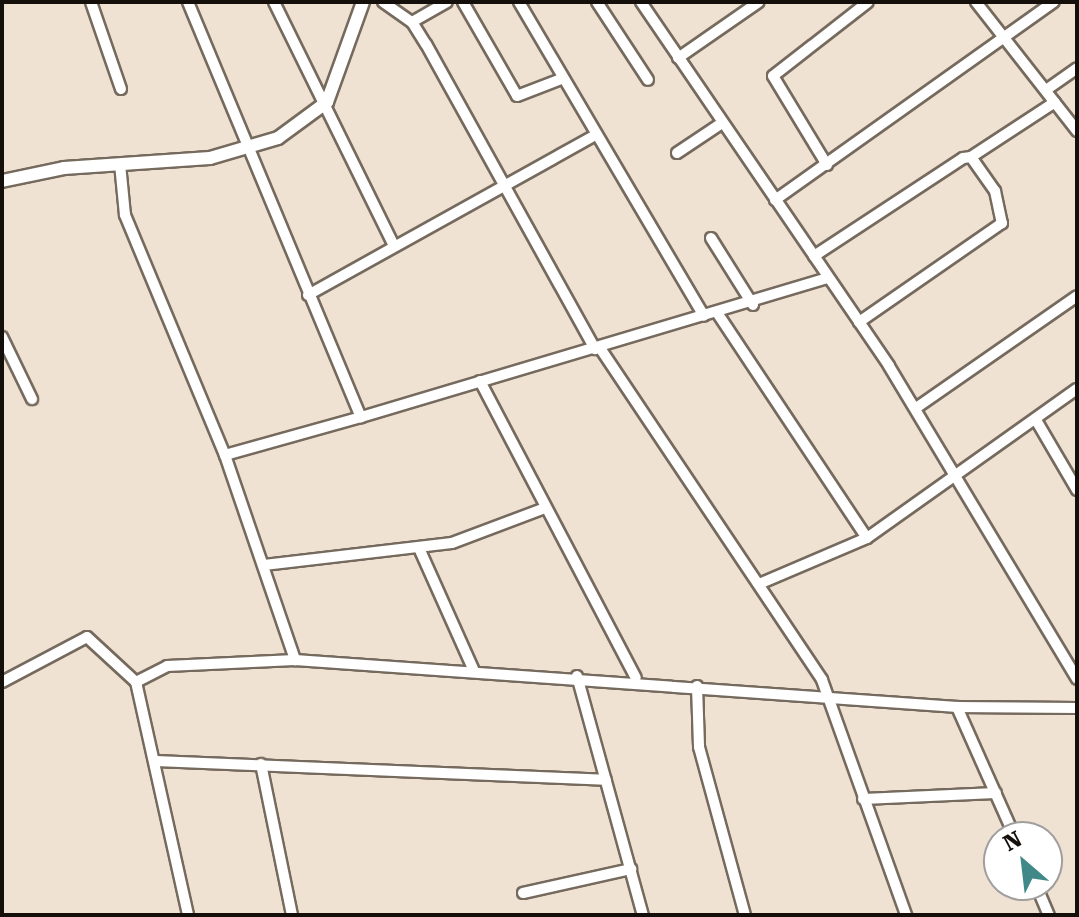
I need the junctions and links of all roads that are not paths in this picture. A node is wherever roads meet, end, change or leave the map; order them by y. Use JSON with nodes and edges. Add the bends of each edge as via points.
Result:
{"nodes":[{"id":1,"x":91,"y":2,"type":"edge"},
{"id":2,"x":188,"y":2,"type":"edge"},
{"id":3,"x":274,"y":2,"type":"edge"},
{"id":4,"x":363,"y":2,"type":"edge"},
{"id":5,"x":383,"y":2,"type":"edge"},
{"id":6,"x":447,"y":2,"type":"edge"},
{"id":7,"x":463,"y":2,"type":"edge"},
{"id":8,"x":519,"y":2,"type":"edge"},
{"id":9,"x":597,"y":2,"type":"edge"},
{"id":10,"x":641,"y":2,"type":"edge"},
{"id":11,"x":759,"y":2,"type":"edge"},
{"id":12,"x":868,"y":2,"type":"edge"},
{"id":13,"x":976,"y":2,"type":"edge"},
{"id":14,"x":1054,"y":2,"type":"edge"},
{"id":15,"x":412,"y":22,"type":"junction"},
{"id":16,"x":1003,"y":39,"type":"junction"},
{"id":17,"x":678,"y":58,"type":"junction"},
{"id":18,"x":1077,"y":68,"type":"edge"},
{"id":19,"x":561,"y":79,"type":"junction"},
{"id":20,"x":648,"y":80,"type":"dead end"},
{"id":21,"x":121,"y":89,"type":"dead end"},
{"id":22,"x":1046,"y":90,"type":"junction"},
{"id":23,"x":327,"y":102,"type":"junction"},
{"id":24,"x":1055,"y":102,"type":"junction"},
{"id":25,"x":719,"y":125,"type":"junction"},
{"id":26,"x":1077,"y":131,"type":"edge"},
{"id":27,"x":596,"y":135,"type":"junction"},
{"id":28,"x":248,"y":149,"type":"junction"},
{"id":29,"x":677,"y":153,"type":"dead end"},
{"id":30,"x":971,"y":157,"type":"junction"},
{"id":31,"x":120,"y":164,"type":"junction"},
{"id":32,"x":827,"y":165,"type":"junction"},
{"id":33,"x":2,"y":181,"type":"edge"},
{"id":34,"x":503,"y":186,"type":"junction"},
{"id":35,"x":775,"y":200,"type":"junction"},
{"id":36,"x":711,"y":238,"type":"dead end"},
{"id":37,"x":394,"y":246,"type":"junction"},
{"id":38,"x":814,"y":256,"type":"junction"},
{"id":39,"x":828,"y":278,"type":"junction"},
{"id":40,"x":308,"y":295,"type":"junction"},
{"id":41,"x":1077,"y":296,"type":"edge"},
{"id":42,"x":753,"y":305,"type":"junction"},
{"id":43,"x":718,"y":314,"type":"junction"},
{"id":44,"x":704,"y":316,"type":"junction"},
{"id":45,"x":859,"y":322,"type":"junction"},
{"id":46,"x":2,"y":337,"type":"edge"},
{"id":47,"x":598,"y":348,"type":"junction"},
{"id":48,"x":480,"y":381,"type":"junction"},
{"id":49,"x":1077,"y":389,"type":"edge"},
{"id":50,"x":32,"y":399,"type":"dead end"},
{"id":51,"x":916,"y":408,"type":"junction"},
{"id":52,"x":361,"y":417,"type":"junction"},
{"id":53,"x":1036,"y":420,"type":"junction"},
{"id":54,"x":225,"y":455,"type":"junction"},
{"id":55,"x":958,"y":479,"type":"junction"},
{"id":56,"x":1077,"y":490,"type":"edge"},
{"id":57,"x":545,"y":508,"type":"junction"},
{"id":58,"x":867,"y":538,"type":"junction"},
{"id":59,"x":419,"y":548,"type":"junction"},
{"id":60,"x":264,"y":565,"type":"junction"},
{"id":61,"x":759,"y":584,"type":"junction"},
{"id":62,"x":295,"y":660,"type":"junction"},
{"id":63,"x":474,"y":671,"type":"junction"},
{"id":64,"x":577,"y":676,"type":"junction"},
{"id":65,"x":636,"y":678,"type":"junction"},
{"id":66,"x":1077,"y":679,"type":"edge"},
{"id":67,"x":2,"y":682,"type":"edge"},
{"id":68,"x":136,"y":682,"type":"junction"},
{"id":69,"x":697,"y":686,"type":"junction"},
{"id":70,"x":832,"y":698,"type":"junction"},
{"id":71,"x":957,"y":707,"type":"junction"},
{"id":72,"x":1077,"y":708,"type":"edge"},
{"id":73,"x":155,"y":761,"type":"junction"},
{"id":74,"x":261,"y":764,"type":"junction"},
{"id":75,"x":606,"y":780,"type":"junction"},
{"id":76,"x":996,"y":793,"type":"junction"},
{"id":77,"x":863,"y":799,"type":"junction"},
{"id":78,"x":1008,"y":821,"type":"edge"},
{"id":79,"x":631,"y":869,"type":"junction"},
{"id":80,"x":523,"y":893,"type":"dead end"},
{"id":81,"x":188,"y":915,"type":"edge"},
{"id":82,"x":292,"y":915,"type":"edge"},
{"id":83,"x":643,"y":915,"type":"edge"},
{"id":84,"x":745,"y":915,"type":"edge"},
{"id":85,"x":906,"y":915,"type":"edge"}],
"edges":[{"from":1,"to":21,"type":"street"},
{"from":2,"to":28,"type":"street"},
{"from":3,"to":23,"type":"street"},
{"from":4,"to":23,"type":"street"},
{"from":5,"to":15,"type":"street"},
{"from":6,"to":15,"type":"street"},
{"from":7,"to":19,"type":"street","via":[[517,96]]},
{"from":8,"to":19,"type":"street"},
{"from":9,"to":20,"type":"street"},
{"from":10,"to":17,"type":"street"},
{"from":11,"to":17,"type":"street"},
{"from":12,"to":32,"type":"street","via":[[773,76]]},
{"from":13,"to":16,"type":"street"},
{"from":14,"to":16,"type":"street"},
{"from":15,"to":34,"type":"street"},
{"from":16,"to":22,"type":"street"},
{"from":16,"to":32,"type":"street"},
{"from":17,"to":25,"type":"street"},
{"from":18,"to":22,"type":"street"},
{"from":19,"to":27,"type":"street"},
{"from":22,"to":24,"type":"street"},
{"from":23,"to":28,"type":"street","via":[[308,121]]},
{"from":23,"to":37,"type":"street"},
{"from":24,"to":26,"type":"street"},
{"from":24,"to":30,"type":"street"},
{"from":25,"to":29,"type":"street"},
{"from":25,"to":35,"type":"street"},
{"from":27,"to":34,"type":"street"},
{"from":27,"to":44,"type":"street"},
{"from":28,"to":31,"type":"street"},
{"from":28,"to":40,"type":"street"},
{"from":30,"to":38,"type":"street"},
{"from":30,"to":45,"type":"street","via":[[995,191],[1002,223]]},
{"from":31,"to":33,"type":"street"},
{"from":31,"to":54,"type":"street","via":[[125,215]]},
{"from":32,"to":35,"type":"street"},
{"from":34,"to":37,"type":"street"},
{"from":34,"to":47,"type":"street"},
{"from":35,"to":38,"type":"street"},
{"from":36,"to":42,"type":"street"},
{"from":37,"to":40,"type":"street"},
{"from":38,"to":39,"type":"street"},
{"from":39,"to":42,"type":"street"},
{"from":39,"to":45,"type":"street"},
{"from":40,"to":52,"type":"street"},
{"from":41,"to":51,"type":"street"},
{"from":42,"to":43,"type":"street"},
{"from":43,"to":44,"type":"street"},
{"from":43,"to":58,"type":"street"},
{"from":44,"to":47,"type":"street"},
{"from":45,"to":51,"type":"street"},
{"from":46,"to":50,"type":"street"},
{"from":47,"to":48,"type":"street"},
{"from":47,"to":61,"type":"street"},
{"from":48,"to":52,"type":"street"},
{"from":48,"to":57,"type":"street"},
{"from":49,"to":53,"type":"street"},
{"from":51,"to":55,"type":"street"},
{"from":52,"to":54,"type":"street"},
{"from":53,"to":55,"type":"street"},
{"from":53,"to":56,"type":"street"},
{"from":54,"to":60,"type":"street"},
{"from":55,"to":58,"type":"street"},
{"from":55,"to":66,"type":"street"},
{"from":57,"to":59,"type":"street","via":[[464,541]]},
{"from":57,"to":65,"type":"street"},
{"from":58,"to":61,"type":"street"},
{"from":59,"to":60,"type":"street"},
{"from":59,"to":63,"type":"street"},
{"from":60,"to":62,"type":"street"},
{"from":61,"to":70,"type":"street"},
{"from":62,"to":63,"type":"street"},
{"from":62,"to":68,"type":"street","via":[[167,666]]},
{"from":63,"to":64,"type":"street"},
{"from":64,"to":65,"type":"street"},
{"from":64,"to":75,"type":"street"},
{"from":65,"to":69,"type":"street"},
{"from":67,"to":68,"type":"street","via":[[87,637]]},
{"from":68,"to":73,"type":"street"},
{"from":69,"to":70,"type":"street"},
{"from":69,"to":84,"type":"street","via":[[699,747]]},
{"from":70,"to":71,"type":"street"},
{"from":70,"to":77,"type":"street"},
{"from":71,"to":72,"type":"street"},
{"from":71,"to":76,"type":"street"},
{"from":73,"to":74,"type":"street"},
{"from":73,"to":81,"type":"street"},
{"from":74,"to":75,"type":"street"},
{"from":74,"to":82,"type":"street"},
{"from":75,"to":79,"type":"street"},
{"from":76,"to":77,"type":"street"},
{"from":76,"to":78,"type":"street"},
{"from":77,"to":85,"type":"street"},
{"from":79,"to":80,"type":"street"},
{"from":79,"to":83,"type":"street"}]}
